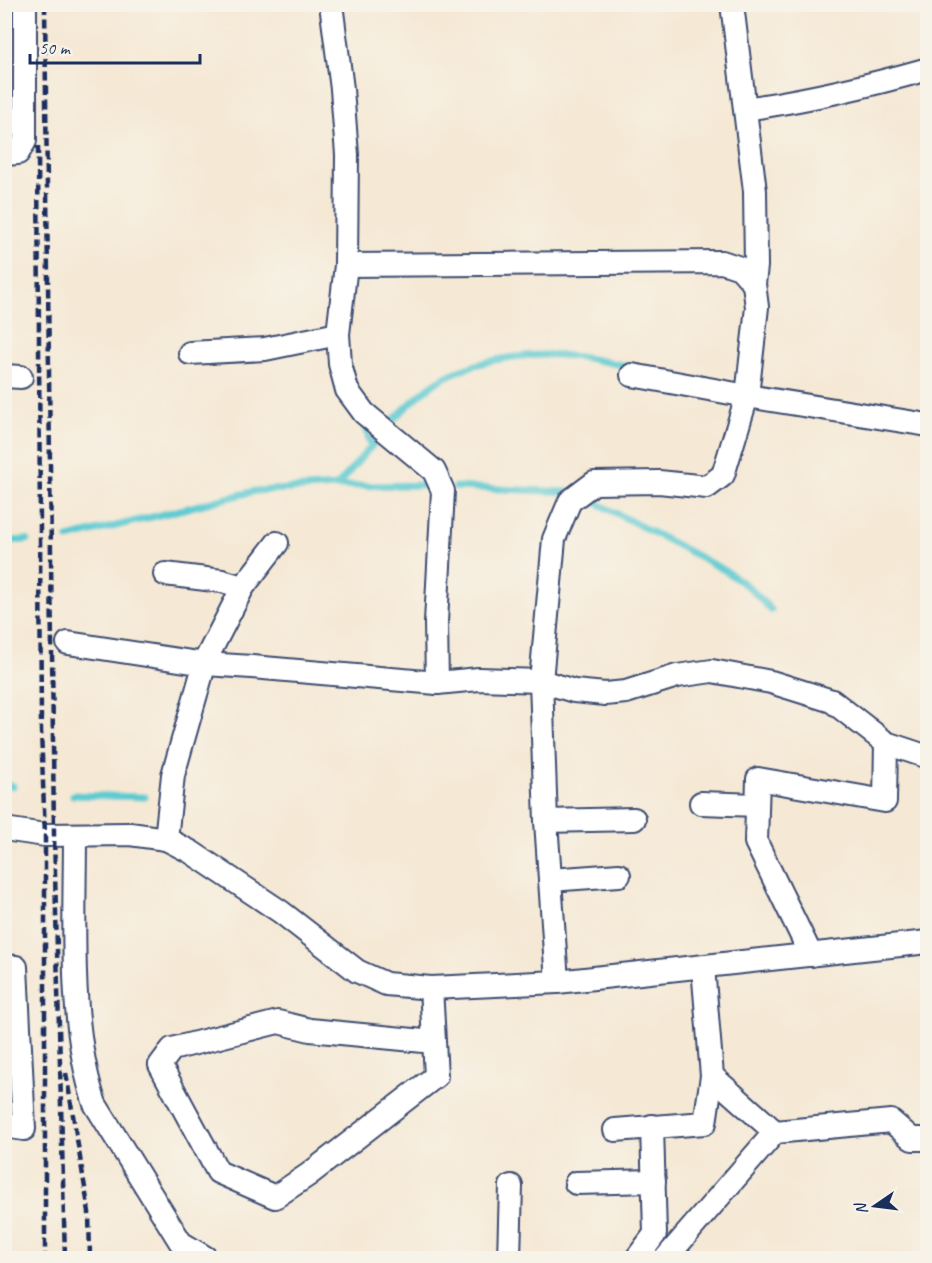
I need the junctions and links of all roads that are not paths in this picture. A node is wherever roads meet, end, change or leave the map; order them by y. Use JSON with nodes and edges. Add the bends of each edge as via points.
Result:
{"nodes":[{"id":1,"x":25,"y":4,"type":"edge"},
{"id":2,"x":332,"y":4,"type":"edge"},
{"id":3,"x":732,"y":4,"type":"edge"},
{"id":4,"x":927,"y":69,"type":"edge"},
{"id":5,"x":745,"y":109,"type":"junction"},
{"id":6,"x":4,"y":154,"type":"edge"},
{"id":7,"x":349,"y":265,"type":"junction"},
{"id":8,"x":754,"y":284,"type":"junction"},
{"id":9,"x":338,"y":334,"type":"junction"},
{"id":10,"x":190,"y":353,"type":"dead end"},
{"id":11,"x":632,"y":375,"type":"dead end"},
{"id":12,"x":747,"y":396,"type":"junction"},
{"id":13,"x":927,"y":425,"type":"edge"},
{"id":14,"x":277,"y":543,"type":"dead end"},
{"id":15,"x":165,"y":574,"type":"dead end"},
{"id":16,"x":243,"y":587,"type":"junction"},
{"id":17,"x":69,"y":643,"type":"dead end"},
{"id":18,"x":205,"y":664,"type":"junction"},
{"id":19,"x":541,"y":681,"type":"junction"},
{"id":20,"x":437,"y":683,"type":"junction"},
{"id":21,"x":886,"y":743,"type":"junction"},
{"id":22,"x":927,"y":757,"type":"edge"},
{"id":23,"x":701,"y":803,"type":"dead end"},
{"id":24,"x":757,"y":805,"type":"junction"},
{"id":25,"x":634,"y":819,"type":"dead end"},
{"id":26,"x":546,"y":821,"type":"junction"},
{"id":27,"x":4,"y":829,"type":"edge"},
{"id":28,"x":75,"y":835,"type":"junction"},
{"id":29,"x":166,"y":839,"type":"junction"},
{"id":30,"x":619,"y":875,"type":"dead end"},
{"id":31,"x":550,"y":880,"type":"junction"},
{"id":32,"x":927,"y":942,"type":"edge"},
{"id":33,"x":811,"y":955,"type":"junction"},
{"id":34,"x":4,"y":966,"type":"edge"},
{"id":35,"x":703,"y":967,"type":"junction"},
{"id":36,"x":557,"y":982,"type":"junction"},
{"id":37,"x":431,"y":988,"type":"junction"},
{"id":38,"x":434,"y":1042,"type":"junction"},
{"id":39,"x":712,"y":1076,"type":"junction"},
{"id":40,"x":4,"y":1126,"type":"edge"},
{"id":41,"x":652,"y":1126,"type":"junction"},
{"id":42,"x":615,"y":1130,"type":"dead end"},
{"id":43,"x":775,"y":1132,"type":"junction"},
{"id":44,"x":927,"y":1138,"type":"edge"},
{"id":45,"x":654,"y":1181,"type":"junction"},
{"id":46,"x":576,"y":1182,"type":"dead end"},
{"id":47,"x":511,"y":1186,"type":"dead end"},
{"id":48,"x":206,"y":1258,"type":"edge"},
{"id":49,"x":509,"y":1258,"type":"edge"},
{"id":50,"x":637,"y":1258,"type":"edge"},
{"id":51,"x":666,"y":1258,"type":"edge"}],
"edges":[{"from":1,"to":6,"type":"street","via":[[25,141],[18,153]]},
{"from":2,"to":7,"type":"street","via":[[347,156]]},
{"from":3,"to":5,"type":"street"},
{"from":4,"to":5,"type":"street","via":[[792,102]]},
{"from":5,"to":8,"type":"street","via":[[755,191]]},
{"from":7,"to":8,"type":"street","via":[[722,262],[740,268]]},
{"from":7,"to":9,"type":"street"},
{"from":8,"to":12,"type":"street","via":[[757,307]]},
{"from":9,"to":10,"type":"street","via":[[265,349]]},
{"from":9,"to":20,"type":"street","via":[[347,390],[364,413],[434,471],[443,491]]},
{"from":11,"to":12,"type":"street"},
{"from":12,"to":13,"type":"street"},
{"from":12,"to":19,"type":"street","via":[[723,475],[707,487],[659,482],[594,483],[570,501],[554,539]]},
{"from":14,"to":16,"type":"street"},
{"from":15,"to":16,"type":"street"},
{"from":16,"to":18,"type":"street"},
{"from":17,"to":18,"type":"street"},
{"from":18,"to":20,"type":"street"},
{"from":18,"to":29,"type":"street","via":[[173,775]]},
{"from":19,"to":20,"type":"street","via":[[478,678]]},
{"from":19,"to":21,"type":"street","via":[[574,691],[605,694],[712,671],[771,682],[832,701]]},
{"from":19,"to":26,"type":"street"},
{"from":21,"to":22,"type":"street"},
{"from":21,"to":24,"type":"street","via":[[885,801],[758,780]]},
{"from":23,"to":24,"type":"street"},
{"from":24,"to":33,"type":"street","via":[[756,843]]},
{"from":25,"to":26,"type":"street"},
{"from":26,"to":31,"type":"street"},
{"from":27,"to":28,"type":"street","via":[[45,836]]},
{"from":28,"to":29,"type":"street","via":[[130,834]]},
{"from":28,"to":48,"type":"street","via":[[78,1012],[87,1078],[95,1104],[181,1244]]},
{"from":29,"to":37,"type":"street","via":[[281,912],[357,971],[386,984]]},
{"from":30,"to":31,"type":"street"},
{"from":31,"to":36,"type":"street"},
{"from":32,"to":33,"type":"street"},
{"from":33,"to":35,"type":"street"},
{"from":34,"to":40,"type":"street","via":[[16,967],[24,1130]]},
{"from":35,"to":36,"type":"street"},
{"from":35,"to":39,"type":"street"},
{"from":36,"to":37,"type":"street"},
{"from":37,"to":38,"type":"street"},
{"from":38,"to":38,"type":"street","via":[[436,1076],[275,1197],[218,1172],[160,1065],[172,1049],[278,1022],[310,1030]]},
{"from":39,"to":41,"type":"street","via":[[705,1123]]},
{"from":39,"to":43,"type":"street"},
{"from":41,"to":42,"type":"street"},
{"from":41,"to":45,"type":"street"},
{"from":43,"to":44,"type":"street","via":[[891,1121],[912,1139]]},
{"from":43,"to":51,"type":"street"},
{"from":45,"to":46,"type":"street"},
{"from":45,"to":50,"type":"street","via":[[655,1234]]},
{"from":47,"to":49,"type":"street"}]}
